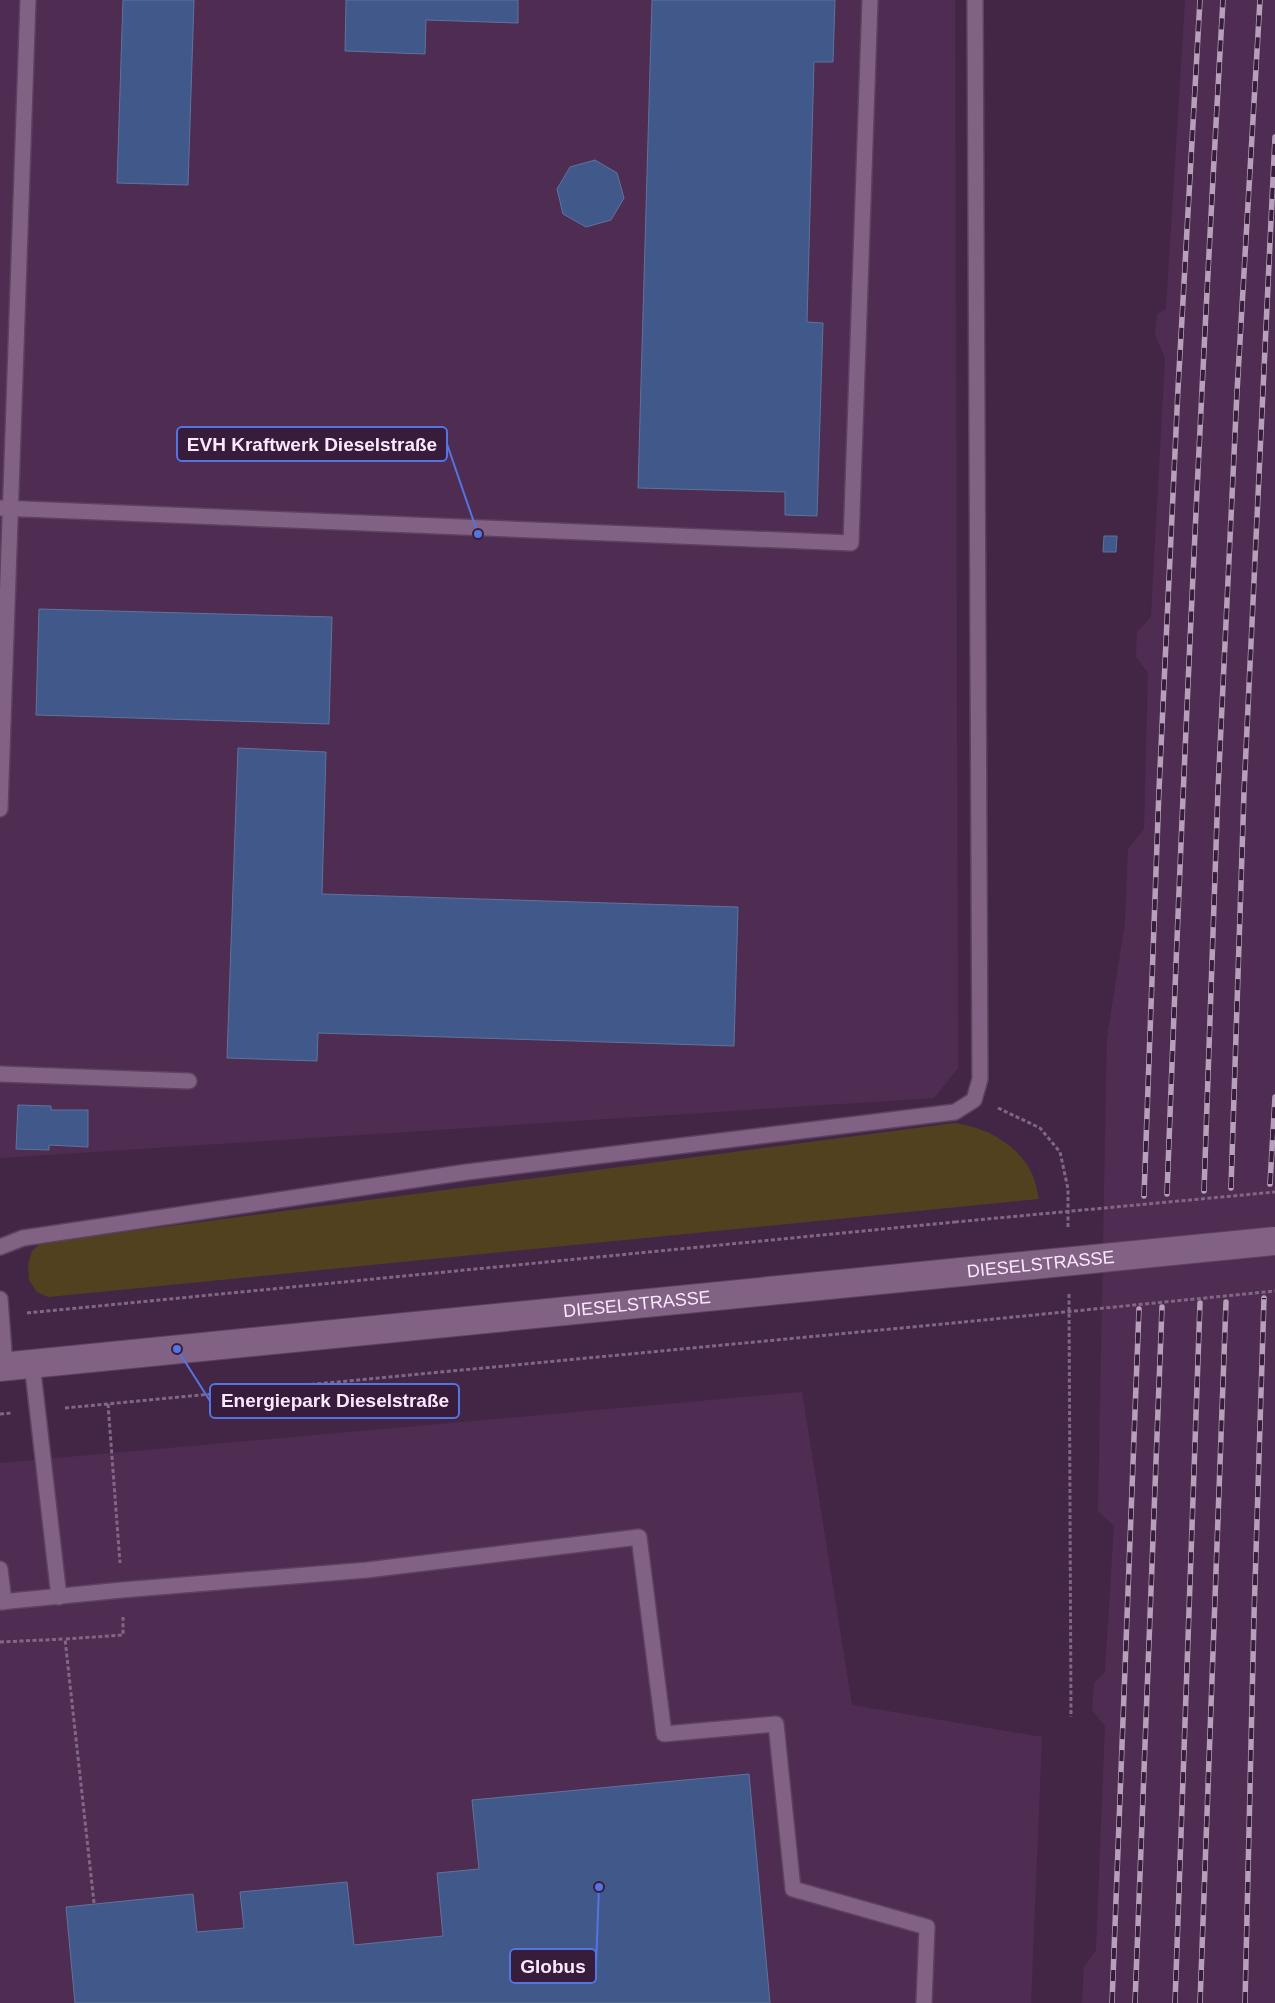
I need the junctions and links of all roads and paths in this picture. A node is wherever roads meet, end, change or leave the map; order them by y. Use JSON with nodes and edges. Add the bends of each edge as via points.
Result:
{"nodes":[{"id":1,"x":28,"y":0,"type":"edge"},
{"id":2,"x":870,"y":0,"type":"edge"},
{"id":3,"x":975,"y":0,"type":"edge"},
{"id":4,"x":6,"y":508,"type":"edge"},
{"id":5,"x":0,"y":809,"type":"edge"},
{"id":6,"x":0,"y":1074,"type":"edge"},
{"id":7,"x":189,"y":1081,"type":"dead end"},
{"id":8,"x":974,"y":1100,"type":"junction"},
{"id":9,"x":1275,"y":1192,"type":"edge"},
{"id":10,"x":1068,"y":1229,"type":"dead end"},
{"id":11,"x":1275,"y":1242,"type":"edge"},
{"id":12,"x":0,"y":1247,"type":"edge"},
{"id":13,"x":1069,"y":1289,"type":"dead end"},
{"id":14,"x":1275,"y":1291,"type":"edge"},
{"id":15,"x":0,"y":1299,"type":"edge"},
{"id":16,"x":1,"y":1315,"type":"edge"},
{"id":17,"x":32,"y":1363,"type":"junction"},
{"id":18,"x":2,"y":1366,"type":"edge"},
{"id":19,"x":108,"y":1404,"type":"junction"},
{"id":20,"x":37,"y":1411,"type":"junction"},
{"id":21,"x":0,"y":1414,"type":"edge"},
{"id":22,"x":0,"y":1569,"type":"edge"},
{"id":23,"x":122,"y":1590,"type":"junction"},
{"id":24,"x":59,"y":1597,"type":"junction"},
{"id":25,"x":2,"y":1602,"type":"edge"},
{"id":26,"x":65,"y":1639,"type":"junction"},
{"id":27,"x":0,"y":1642,"type":"edge"},
{"id":28,"x":1071,"y":1717,"type":"dead end"},
{"id":29,"x":94,"y":1904,"type":"dead end"},
{"id":30,"x":924,"y":2003,"type":"edge"}],
"edges":[{"from":1,"to":4,"type":"lane"},
{"from":2,"to":4,"type":"lane","via":[[851,543]]},
{"from":3,"to":8,"type":"lane","via":[[980,1079]]},
{"from":4,"to":5,"type":"lane"},
{"from":6,"to":7,"type":"lane"},
{"from":8,"to":10,"type":"path","via":[[1040,1128],[1060,1152],[1068,1189]]},
{"from":8,"to":12,"type":"lane","via":[[954,1112],[457,1174],[23,1238]]},
{"from":9,"to":16,"type":"path","bridge":true},
{"from":11,"to":17,"type":"street","name":"DIESELSTRASSE","bridge":true},
{"from":13,"to":28,"type":"path"},
{"from":14,"to":19,"type":"path","bridge":true},
{"from":15,"to":16,"type":"lane"},
{"from":16,"to":18,"type":"lane"},
{"from":17,"to":18,"type":"street","name":"DIESELSTRASSE"},
{"from":17,"to":20,"type":"lane"},
{"from":19,"to":20,"type":"path"},
{"from":19,"to":23,"type":"path"},
{"from":20,"to":21,"type":"path"},
{"from":20,"to":24,"type":"lane"},
{"from":22,"to":25,"type":"lane"},
{"from":23,"to":24,"type":"lane"},
{"from":23,"to":26,"type":"path","via":[[123,1635]]},
{"from":23,"to":30,"type":"lane","via":[[367,1570],[639,1537],[664,1734],[776,1724],[793,1889],[927,1927]]},
{"from":24,"to":25,"type":"lane"},
{"from":26,"to":27,"type":"path"},
{"from":26,"to":29,"type":"path"}]}
